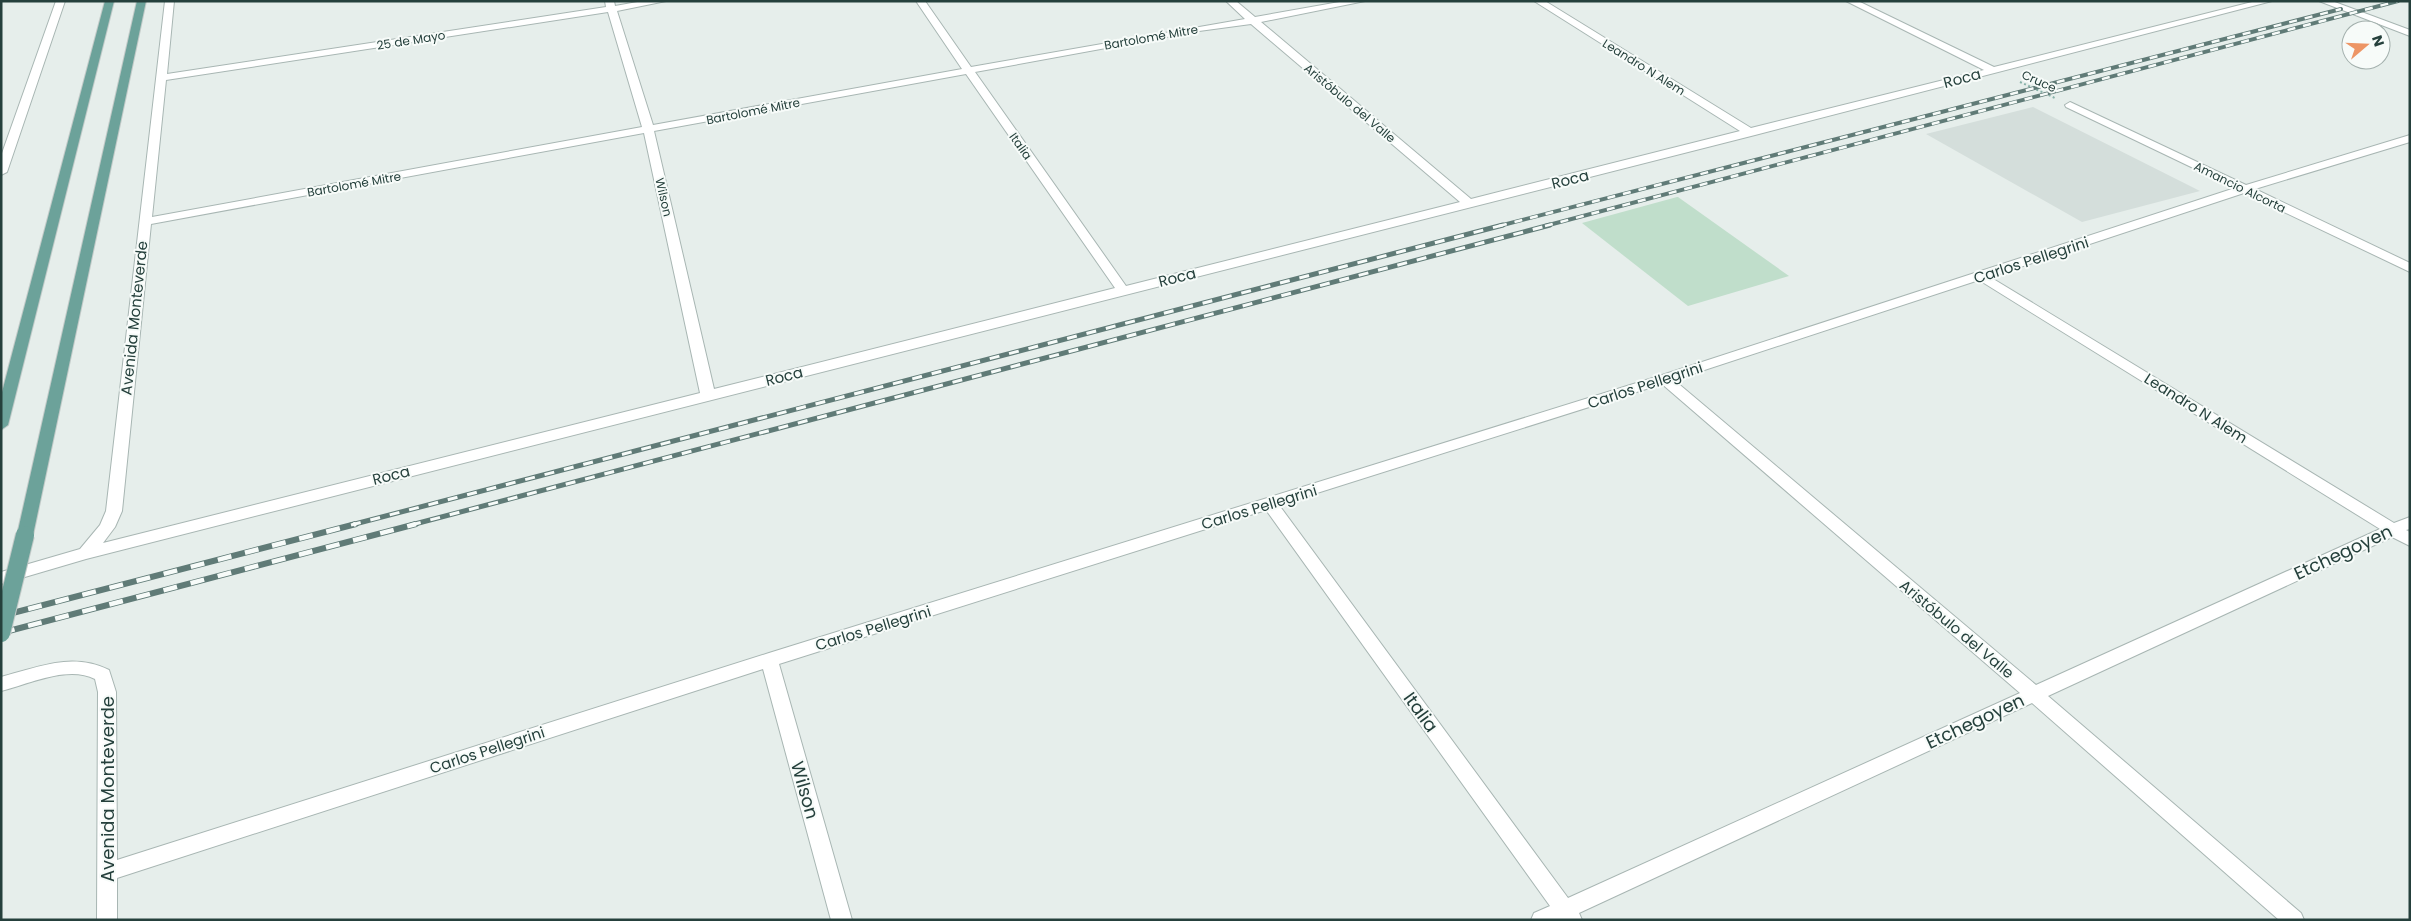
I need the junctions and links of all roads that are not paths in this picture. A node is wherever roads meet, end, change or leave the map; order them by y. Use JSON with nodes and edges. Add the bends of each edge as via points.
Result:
{"nodes":[{"id":1,"x":61,"y":1,"type":"edge"},
{"id":2,"x":110,"y":1,"type":"edge"},
{"id":3,"x":142,"y":1,"type":"edge"},
{"id":4,"x":170,"y":1,"type":"edge"},
{"id":5,"x":662,"y":1,"type":"edge"},
{"id":6,"x":920,"y":1,"type":"edge"},
{"id":7,"x":1230,"y":1,"type":"edge"},
{"id":8,"x":1361,"y":1,"type":"edge"},
{"id":9,"x":1538,"y":1,"type":"edge"},
{"id":10,"x":1850,"y":1,"type":"edge"},
{"id":11,"x":2268,"y":1,"type":"edge"},
{"id":12,"x":2323,"y":1,"type":"edge"},
{"id":13,"x":610,"y":5,"type":"edge"},
{"id":14,"x":1252,"y":20,"type":"junction"},
{"id":15,"x":2410,"y":33,"type":"edge"},
{"id":16,"x":968,"y":70,"type":"junction"},
{"id":17,"x":1992,"y":70,"type":"junction"},
{"id":18,"x":161,"y":78,"type":"junction"},
{"id":19,"x":2066,"y":103,"type":"road end"},
{"id":20,"x":649,"y":131,"type":"junction"},
{"id":21,"x":1751,"y":133,"type":"junction"},
{"id":22,"x":2410,"y":138,"type":"edge"},
{"id":23,"x":1,"y":172,"type":"edge"},
{"id":24,"x":2245,"y":189,"type":"junction"},
{"id":25,"x":1470,"y":204,"type":"junction"},
{"id":26,"x":144,"y":222,"type":"junction"},
{"id":27,"x":2410,"y":268,"type":"edge"},
{"id":28,"x":1982,"y":277,"type":"junction"},
{"id":29,"x":1123,"y":290,"type":"junction"},
{"id":30,"x":1664,"y":379,"type":"junction"},
{"id":31,"x":708,"y":395,"type":"junction"},
{"id":32,"x":1,"y":425,"type":"edge"},
{"id":33,"x":1270,"y":504,"type":"junction"},
{"id":34,"x":2401,"y":525,"type":"edge"},
{"id":35,"x":2410,"y":540,"type":"edge"},
{"id":36,"x":86,"y":553,"type":"junction"},
{"id":37,"x":1,"y":578,"type":"edge"},
{"id":38,"x":1,"y":633,"type":"edge"},
{"id":39,"x":769,"y":660,"type":"junction"},
{"id":40,"x":1,"y":684,"type":"edge"},
{"id":41,"x":2034,"y":694,"type":"junction"},
{"id":42,"x":107,"y":872,"type":"junction"},
{"id":43,"x":1568,"y":914,"type":"edge"},
{"id":44,"x":107,"y":920,"type":"edge"},
{"id":45,"x":842,"y":920,"type":"edge"},
{"id":46,"x":1540,"y":920,"type":"edge"},
{"id":47,"x":2294,"y":920,"type":"edge"}],
"edges":[{"from":1,"to":23,"type":"street"},
{"from":2,"to":32,"type":"main road"},
{"from":3,"to":38,"type":"main road","bridge":true},
{"from":4,"to":18,"type":"street","name":"Avenida Monteverde"},
{"from":5,"to":13,"type":"street","name":"25 de Mayo"},
{"from":6,"to":16,"type":"street","name":"Italia"},
{"from":7,"to":14,"type":"street","name":"Aristóbulo del Valle"},
{"from":8,"to":14,"type":"street","name":"Bartolomé Mitre"},
{"from":9,"to":21,"type":"street","name":"Leandro N Alem"},
{"from":10,"to":17,"type":"street"},
{"from":11,"to":17,"type":"street","name":"Roca"},
{"from":12,"to":15,"type":"street"},
{"from":13,"to":18,"type":"street","name":"25 de Mayo"},
{"from":13,"to":20,"type":"street","name":"Wilson"},
{"from":14,"to":16,"type":"street","name":"Bartolomé Mitre"},
{"from":14,"to":25,"type":"street","name":"Aristóbulo del Valle"},
{"from":16,"to":20,"type":"street","name":"Bartolomé Mitre"},
{"from":16,"to":29,"type":"street","name":"Italia"},
{"from":17,"to":21,"type":"street","name":"Roca"},
{"from":18,"to":26,"type":"street","name":"Avenida Monteverde"},
{"from":19,"to":24,"type":"street","name":"Amancio Alcorta"},
{"from":20,"to":26,"type":"street","name":"Bartolomé Mitre"},
{"from":20,"to":31,"type":"street","name":"Wilson"},
{"from":21,"to":25,"type":"street","name":"Roca"},
{"from":22,"to":24,"type":"street","name":"Carlos Pellegrini"},
{"from":24,"to":27,"type":"street","name":"Amancio Alcorta"},
{"from":24,"to":28,"type":"street","name":"Carlos Pellegrini"},
{"from":25,"to":29,"type":"street","name":"Roca"},
{"from":26,"to":36,"type":"street","name":"Avenida Monteverde","via":[[114,511],[107,527]]},
{"from":28,"to":30,"type":"street","name":"Carlos Pellegrini"},
{"from":28,"to":34,"type":"street","name":"Leandro N Alem"},
{"from":29,"to":31,"type":"street","name":"Roca"},
{"from":30,"to":33,"type":"street","name":"Carlos Pellegrini"},
{"from":30,"to":41,"type":"street","name":"Aristóbulo del Valle"},
{"from":31,"to":36,"type":"street","name":"Roca"},
{"from":33,"to":39,"type":"street","name":"Carlos Pellegrini"},
{"from":33,"to":43,"type":"street","name":"Italia"},
{"from":34,"to":35,"type":"street","name":"Leandro N Alem"},
{"from":34,"to":41,"type":"street","name":"Etchegoyen"},
{"from":36,"to":37,"type":"street"},
{"from":39,"to":42,"type":"street","name":"Carlos Pellegrini"},
{"from":39,"to":45,"type":"street","name":"Wilson"},
{"from":40,"to":42,"type":"street","name":"Avenida Monteverde","via":[[61,668],[89,668],[103,675],[107,692]]},
{"from":41,"to":43,"type":"street","name":"Etchegoyen"},
{"from":41,"to":47,"type":"street","name":"Aristóbulo del Valle"},
{"from":42,"to":44,"type":"street","name":"Avenida Monteverde"},
{"from":43,"to":46,"type":"street","name":"Etchegoyen"}]}
